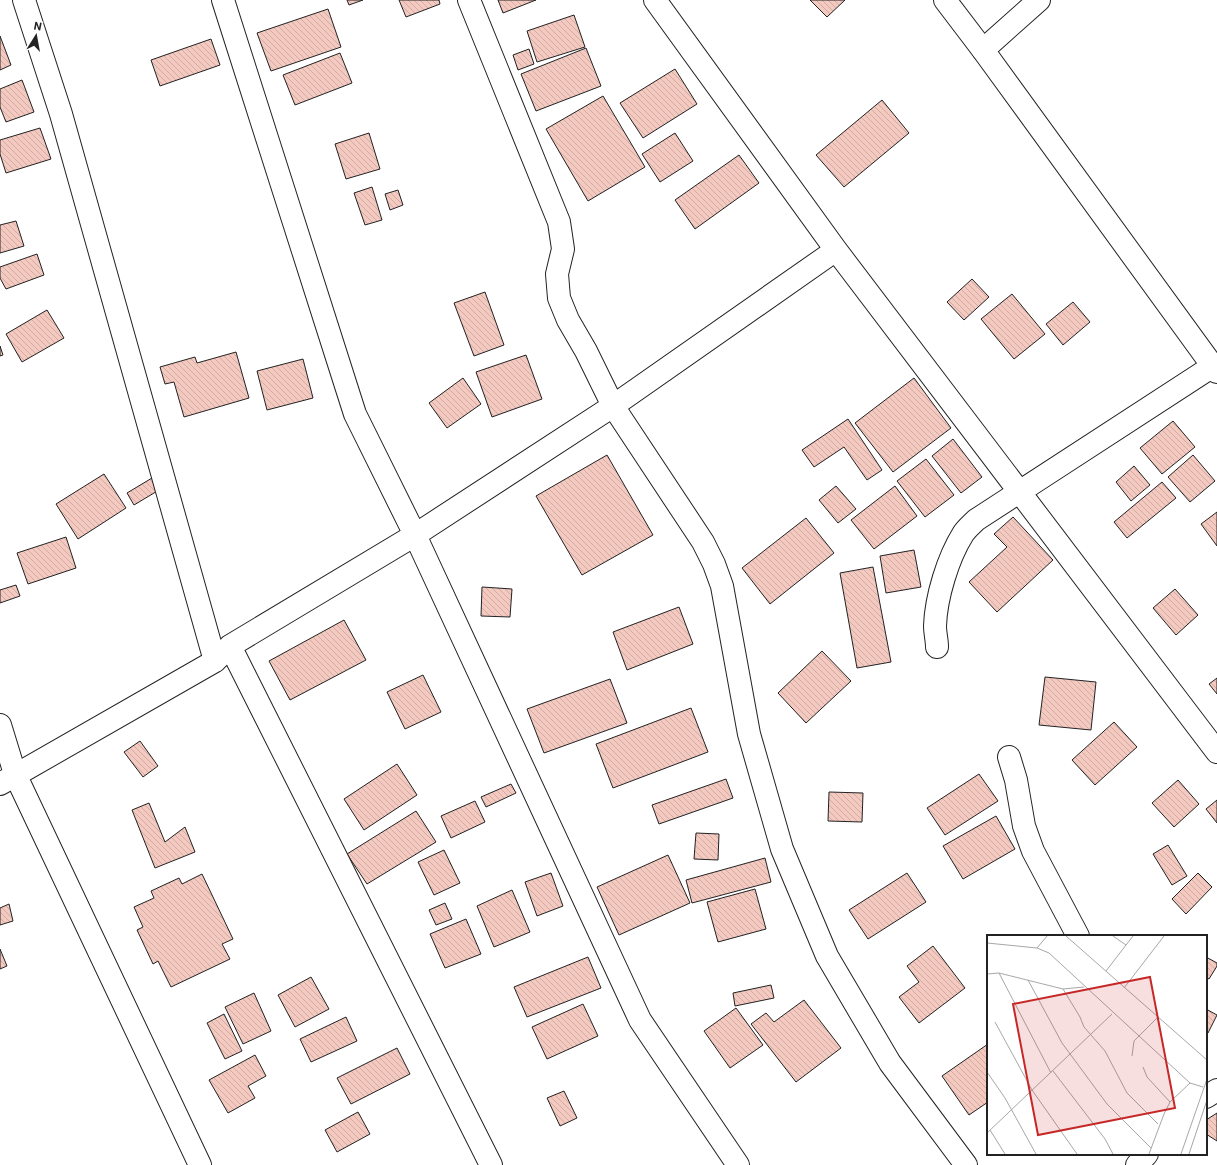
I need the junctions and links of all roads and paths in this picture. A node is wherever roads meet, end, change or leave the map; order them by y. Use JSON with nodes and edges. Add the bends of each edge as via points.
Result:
{"nodes":[{"id":1,"x":24,"y":0,"type":"edge"},
{"id":2,"x":223,"y":0,"type":"edge"},
{"id":3,"x":469,"y":0,"type":"edge"},
{"id":4,"x":654,"y":0,"type":"edge"},
{"id":5,"x":945,"y":0,"type":"edge"},
{"id":6,"x":1039,"y":0,"type":"edge"},
{"id":7,"x":983,"y":50,"type":"junction"},
{"id":8,"x":836,"y":250,"type":"junction"},
{"id":9,"x":1215,"y":369,"type":"edge"},
{"id":10,"x":614,"y":406,"type":"junction"},
{"id":11,"x":1020,"y":492,"type":"junction"},
{"id":12,"x":415,"y":535,"type":"junction"},
{"id":13,"x":937,"y":647,"type":"dead end"},
{"id":14,"x":222,"y":653,"type":"junction"},
{"id":15,"x":0,"y":725,"type":"edge"},
{"id":16,"x":1217,"y":752,"type":"edge"},
{"id":17,"x":1009,"y":757,"type":"dead end"},
{"id":18,"x":8,"y":779,"type":"edge"},
{"id":19,"x":1077,"y":935,"type":"edge"},
{"id":20,"x":1217,"y":1090,"type":"edge"},
{"id":21,"x":1207,"y":1096,"type":"edge"},
{"id":22,"x":1146,"y":1155,"type":"edge"},
{"id":23,"x":200,"y":1165,"type":"edge"},
{"id":24,"x":491,"y":1165,"type":"edge"},
{"id":25,"x":738,"y":1165,"type":"edge"},
{"id":26,"x":966,"y":1165,"type":"edge"},
{"id":27,"x":1137,"y":1165,"type":"edge"}],
"edges":[{"from":1,"to":14,"type":"street","via":[[61,114]]},
{"from":2,"to":12,"type":"street","via":[[355,414]]},
{"from":3,"to":10,"type":"street","via":[[559,222],[563,249],[557,274],[560,298],[568,320]]},
{"from":4,"to":8,"type":"street"},
{"from":5,"to":7,"type":"street"},
{"from":6,"to":7,"type":"street"},
{"from":7,"to":9,"type":"street"},
{"from":8,"to":10,"type":"street"},
{"from":8,"to":11,"type":"street"},
{"from":9,"to":11,"type":"street"},
{"from":10,"to":12,"type":"street"},
{"from":10,"to":26,"type":"street","via":[[714,564],[722,586],[749,734],[782,849],[827,956],[890,1063]]},
{"from":11,"to":13,"type":"street","via":[[976,520],[963,533],[952,556],[940,596],[935,626]]},
{"from":11,"to":16,"type":"street"},
{"from":12,"to":14,"type":"street"},
{"from":12,"to":25,"type":"street","via":[[640,1020]]},
{"from":14,"to":18,"type":"street"},
{"from":14,"to":24,"type":"street"},
{"from":15,"to":18,"type":"street"},
{"from":17,"to":19,"type":"street","via":[[1024,826],[1033,851]]},
{"from":18,"to":23,"type":"street"},
{"from":20,"to":21,"type":"street"},
{"from":22,"to":27,"type":"street"}]}
